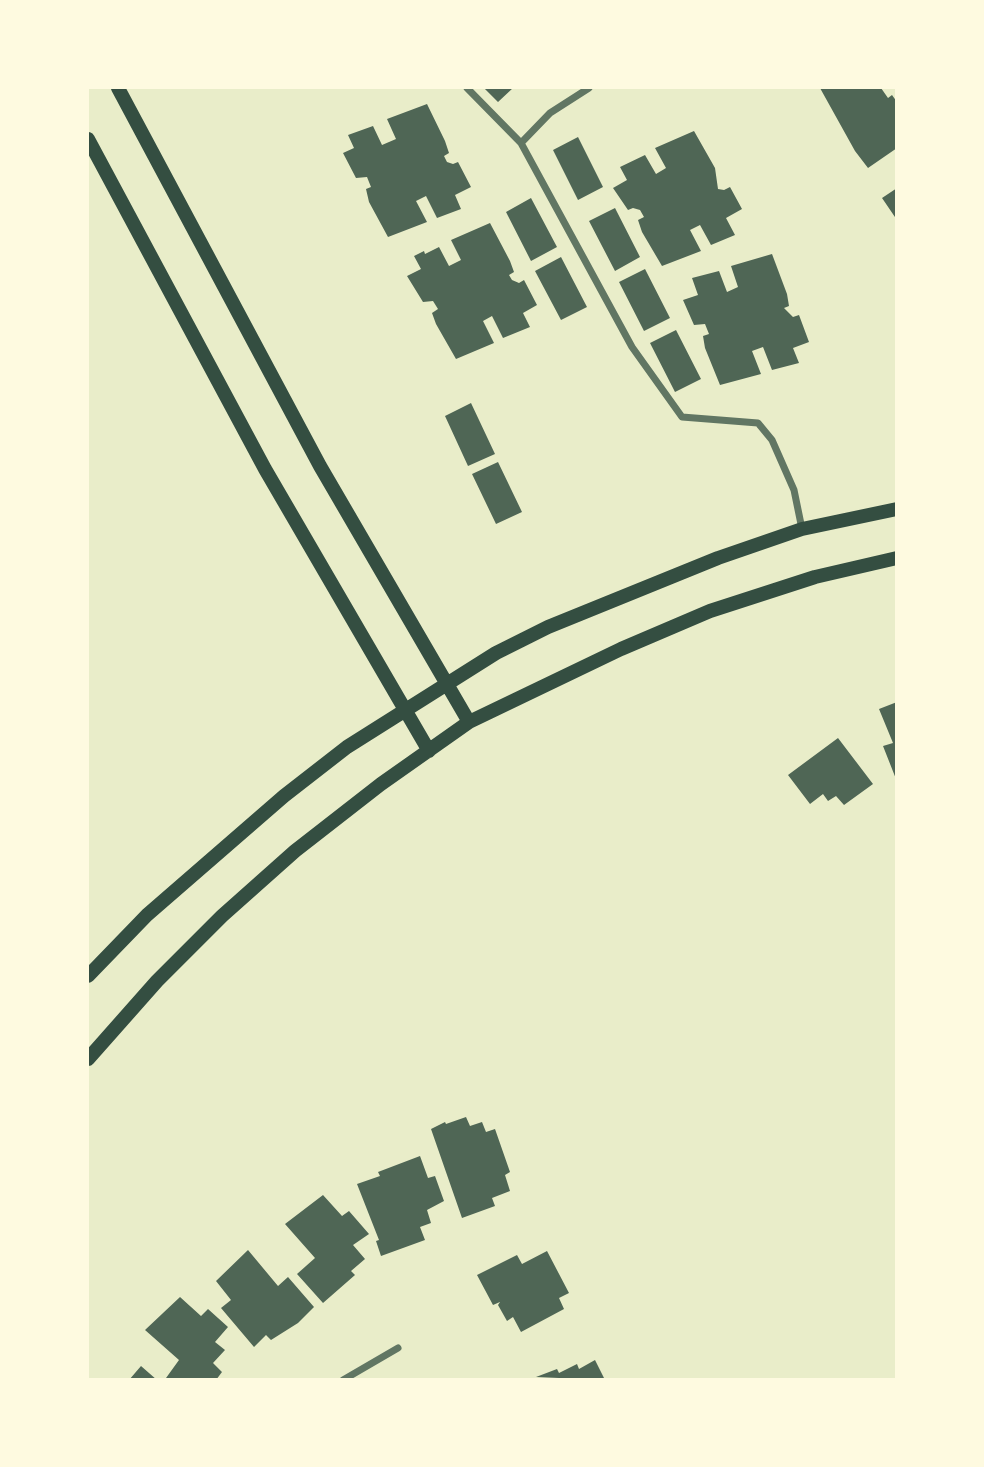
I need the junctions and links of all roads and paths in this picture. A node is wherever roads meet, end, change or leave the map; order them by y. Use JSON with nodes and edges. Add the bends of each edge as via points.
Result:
{"nodes":[{"id":1,"x":118,"y":88,"type":"edge"},
{"id":2,"x":467,"y":88,"type":"edge"},
{"id":3,"x":589,"y":88,"type":"edge"},
{"id":4,"x":88,"y":139,"type":"edge"},
{"id":5,"x":521,"y":143,"type":"junction"},
{"id":6,"x":897,"y":509,"type":"edge"},
{"id":7,"x":802,"y":529,"type":"junction"},
{"id":8,"x":897,"y":558,"type":"edge"},
{"id":9,"x":446,"y":683,"type":"junction"},
{"id":10,"x":403,"y":711,"type":"junction"},
{"id":11,"x":468,"y":722,"type":"junction"},
{"id":12,"x":429,"y":751,"type":"junction"},
{"id":13,"x":88,"y":976,"type":"edge"},
{"id":14,"x":88,"y":1059,"type":"edge"},
{"id":15,"x":398,"y":1348,"type":"dead end"},
{"id":16,"x":343,"y":1380,"type":"edge"}],
"edges":[{"from":1,"to":9,"type":"main road","via":[[320,466]]},
{"from":2,"to":5,"type":"street"},
{"from":3,"to":5,"type":"street","via":[[550,113]]},
{"from":4,"to":10,"type":"main road","via":[[265,470]]},
{"from":5,"to":7,"type":"street","via":[[632,346],[682,417],[758,423],[783,465]]},
{"from":6,"to":7,"type":"main road"},
{"from":7,"to":9,"type":"main road","via":[[548,627]]},
{"from":8,"to":11,"type":"main road","via":[[815,577],[710,611]]},
{"from":9,"to":10,"type":"main road"},
{"from":9,"to":11,"type":"main road"},
{"from":10,"to":12,"type":"main road"},
{"from":10,"to":13,"type":"main road","via":[[284,796],[147,915]]},
{"from":11,"to":12,"type":"main road"},
{"from":12,"to":14,"type":"main road","via":[[349,808],[222,916]]},
{"from":15,"to":16,"type":"street"}]}
